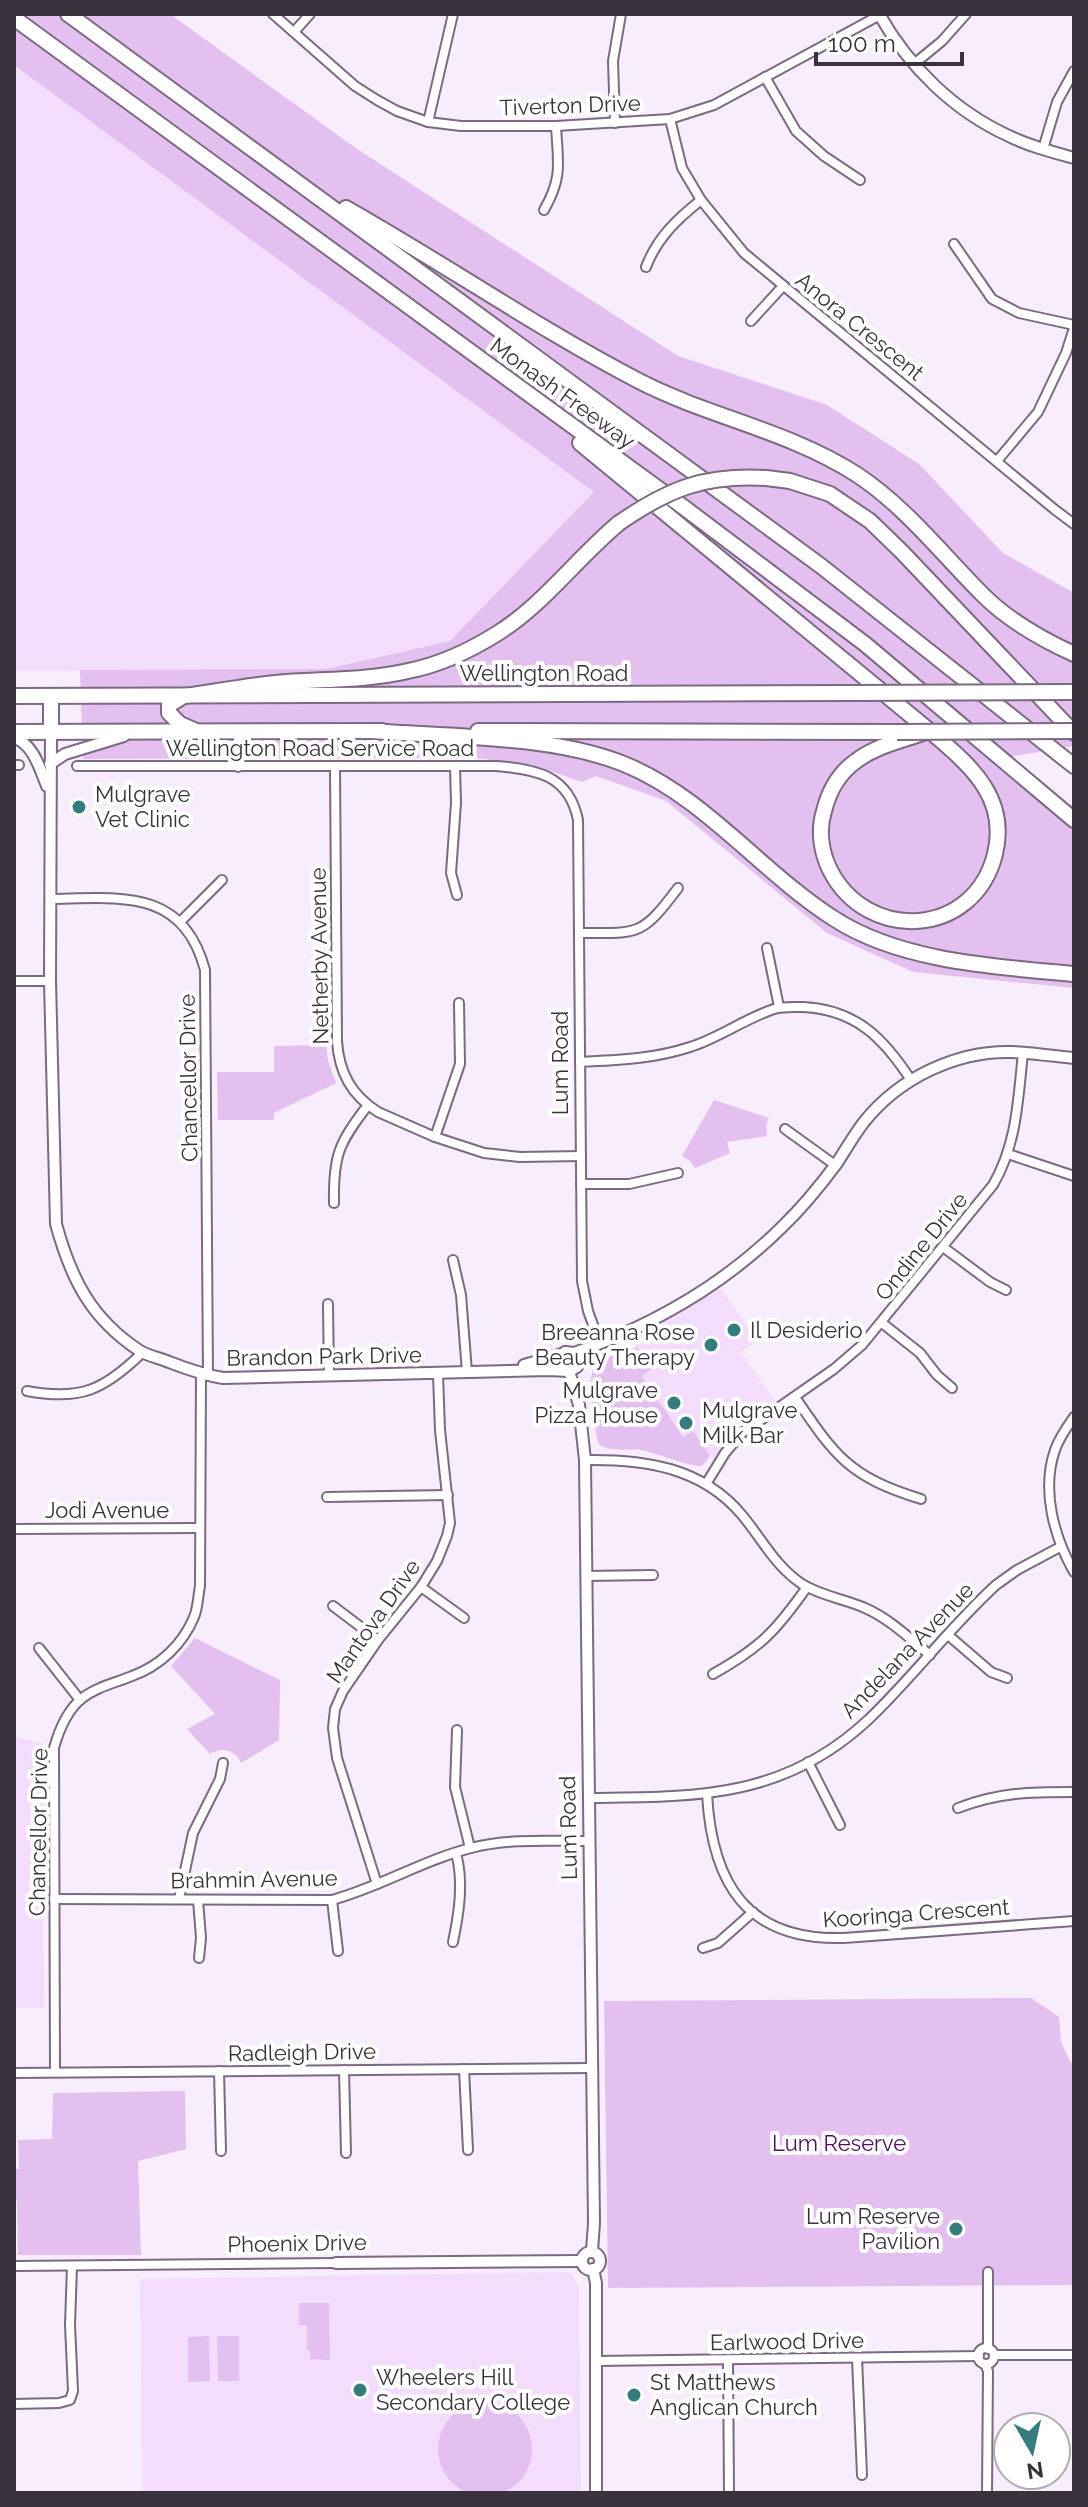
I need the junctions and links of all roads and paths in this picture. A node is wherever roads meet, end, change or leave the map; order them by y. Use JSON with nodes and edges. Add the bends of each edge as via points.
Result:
{"nodes":[{"id":1,"x":68,"y":14,"type":"edge"},
{"id":2,"x":273,"y":14,"type":"edge"},
{"id":3,"x":310,"y":14,"type":"edge"},
{"id":4,"x":453,"y":14,"type":"edge"},
{"id":5,"x":621,"y":14,"type":"edge"},
{"id":6,"x":879,"y":14,"type":"edge"},
{"id":7,"x":966,"y":14,"type":"edge"},
{"id":8,"x":14,"y":18,"type":"edge"},
{"id":9,"x":294,"y":32,"type":"junction"},
{"id":10,"x":914,"y":64,"type":"junction"},
{"id":11,"x":1074,"y":71,"type":"edge"},
{"id":12,"x":765,"y":77,"type":"junction"},
{"id":13,"x":670,"y":119,"type":"junction"},
{"id":14,"x":428,"y":122,"type":"junction"},
{"id":15,"x":615,"y":123,"type":"junction"},
{"id":16,"x":556,"y":126,"type":"junction"},
{"id":17,"x":1043,"y":149,"type":"junction"},
{"id":18,"x":1074,"y":158,"type":"edge"},
{"id":19,"x":287,"y":174,"type":"junction"},
{"id":20,"x":860,"y":180,"type":"dead end"},
{"id":21,"x":701,"y":200,"type":"junction"},
{"id":22,"x":544,"y":210,"type":"dead end"},
{"id":23,"x":954,"y":244,"type":"dead end"},
{"id":24,"x":646,"y":267,"type":"dead end"},
{"id":25,"x":783,"y":286,"type":"junction"},
{"id":26,"x":751,"y":321,"type":"dead end"},
{"id":27,"x":1074,"y":326,"type":"edge"},
{"id":28,"x":494,"y":370,"type":"junction"},
{"id":29,"x":997,"y":461,"type":"junction"},
{"id":30,"x":1074,"y":524,"type":"edge"},
{"id":31,"x":1074,"y":654,"type":"edge"},
{"id":32,"x":1074,"y":692,"type":"edge"},
{"id":33,"x":14,"y":696,"type":"edge"},
{"id":34,"x":51,"y":696,"type":"junction"},
{"id":35,"x":184,"y":696,"type":"junction"},
{"id":36,"x":199,"y":731,"type":"junction"},
{"id":37,"x":238,"y":731,"type":"junction"},
{"id":38,"x":371,"y":731,"type":"junction"},
{"id":39,"x":51,"y":732,"type":"junction"},
{"id":40,"x":137,"y":732,"type":"junction"},
{"id":41,"x":1074,"y":732,"type":"edge"},
{"id":42,"x":14,"y":735,"type":"edge"},
{"id":43,"x":901,"y":736,"type":"junction"},
{"id":44,"x":50,"y":764,"type":"junction"},
{"id":45,"x":77,"y":766,"type":"dead end"},
{"id":46,"x":335,"y":766,"type":"junction"},
{"id":47,"x":455,"y":766,"type":"junction"},
{"id":48,"x":1074,"y":766,"type":"edge"},
{"id":49,"x":238,"y":767,"type":"junction"},
{"id":50,"x":560,"y":784,"type":"joint"},
{"id":51,"x":50,"y":792,"type":"junction"},
{"id":52,"x":1074,"y":820,"type":"edge"},
{"id":53,"x":222,"y":880,"type":"dead end"},
{"id":54,"x":678,"y":888,"type":"dead end"},
{"id":55,"x":457,"y":895,"type":"dead end"},
{"id":56,"x":50,"y":899,"type":"junction"},
{"id":57,"x":181,"y":921,"type":"junction"},
{"id":58,"x":580,"y":933,"type":"junction"},
{"id":59,"x":767,"y":948,"type":"dead end"},
{"id":60,"x":1074,"y":974,"type":"edge"},
{"id":61,"x":14,"y":981,"type":"edge"},
{"id":62,"x":50,"y":981,"type":"junction"},
{"id":63,"x":459,"y":1003,"type":"dead end"},
{"id":64,"x":779,"y":1007,"type":"junction"},
{"id":65,"x":1023,"y":1053,"type":"junction"},
{"id":66,"x":1074,"y":1058,"type":"edge"},
{"id":67,"x":580,"y":1062,"type":"junction"},
{"id":68,"x":911,"y":1080,"type":"junction"},
{"id":69,"x":368,"y":1105,"type":"junction"},
{"id":70,"x":785,"y":1129,"type":"dead end"},
{"id":71,"x":435,"y":1137,"type":"junction"},
{"id":72,"x":1008,"y":1154,"type":"junction"},
{"id":73,"x":581,"y":1156,"type":"junction"},
{"id":74,"x":835,"y":1165,"type":"junction"},
{"id":75,"x":678,"y":1173,"type":"dead end"},
{"id":76,"x":1074,"y":1176,"type":"edge"},
{"id":77,"x":581,"y":1184,"type":"junction"},
{"id":78,"x":334,"y":1203,"type":"dead end"},
{"id":79,"x":943,"y":1247,"type":"junction"},
{"id":80,"x":453,"y":1260,"type":"dead end"},
{"id":81,"x":1006,"y":1290,"type":"dead end"},
{"id":82,"x":328,"y":1304,"type":"dead end"},
{"id":83,"x":882,"y":1323,"type":"junction"},
{"id":84,"x":600,"y":1344,"type":"junction"},
{"id":85,"x":142,"y":1353,"type":"junction"},
{"id":86,"x":562,"y":1354,"type":"junction"},
{"id":87,"x":573,"y":1364,"type":"junction"},
{"id":88,"x":491,"y":1371,"type":"junction"},
{"id":89,"x":467,"y":1372,"type":"junction"},
{"id":90,"x":438,"y":1374,"type":"junction"},
{"id":91,"x":205,"y":1375,"type":"junction"},
{"id":92,"x":329,"y":1376,"type":"junction"},
{"id":93,"x":952,"y":1388,"type":"dead end"},
{"id":94,"x":27,"y":1391,"type":"dead end"},
{"id":95,"x":795,"y":1397,"type":"junction"},
{"id":96,"x":1074,"y":1417,"type":"edge"},
{"id":97,"x":585,"y":1460,"type":"junction"},
{"id":98,"x":706,"y":1484,"type":"junction"},
{"id":99,"x":448,"y":1495,"type":"junction"},
{"id":100,"x":327,"y":1497,"type":"dead end"},
{"id":101,"x":921,"y":1499,"type":"dead end"},
{"id":102,"x":199,"y":1528,"type":"junction"},
{"id":103,"x":14,"y":1529,"type":"edge"},
{"id":104,"x":1060,"y":1547,"type":"junction"},
{"id":105,"x":1074,"y":1572,"type":"edge"},
{"id":106,"x":653,"y":1575,"type":"dead end"},
{"id":107,"x":586,"y":1576,"type":"junction"},
{"id":108,"x":421,"y":1587,"type":"junction"},
{"id":109,"x":807,"y":1587,"type":"junction"},
{"id":110,"x":333,"y":1606,"type":"dead end"},
{"id":111,"x":464,"y":1618,"type":"dead end"},
{"id":112,"x":948,"y":1635,"type":"junction"},
{"id":113,"x":378,"y":1640,"type":"junction"},
{"id":114,"x":39,"y":1648,"type":"dead end"},
{"id":115,"x":930,"y":1655,"type":"junction"},
{"id":116,"x":713,"y":1674,"type":"dead end"},
{"id":117,"x":1007,"y":1678,"type":"dead end"},
{"id":118,"x":80,"y":1700,"type":"junction"},
{"id":119,"x":457,"y":1730,"type":"dead end"},
{"id":120,"x":808,"y":1762,"type":"junction"},
{"id":121,"x":223,"y":1763,"type":"dead end"},
{"id":122,"x":1074,"y":1792,"type":"edge"},
{"id":123,"x":707,"y":1794,"type":"junction"},
{"id":124,"x":588,"y":1798,"type":"junction"},
{"id":125,"x":958,"y":1808,"type":"dead end"},
{"id":126,"x":840,"y":1825,"type":"dead end"},
{"id":127,"x":589,"y":1841,"type":"junction"},
{"id":128,"x":470,"y":1848,"type":"junction"},
{"id":129,"x":456,"y":1853,"type":"junction"},
{"id":130,"x":377,"y":1884,"type":"junction"},
{"id":131,"x":54,"y":1899,"type":"junction"},
{"id":132,"x":179,"y":1899,"type":"junction"},
{"id":133,"x":198,"y":1900,"type":"junction"},
{"id":134,"x":332,"y":1900,"type":"junction"},
{"id":135,"x":753,"y":1912,"type":"junction"},
{"id":136,"x":1074,"y":1921,"type":"edge"},
{"id":137,"x":453,"y":1942,"type":"dead end"},
{"id":138,"x":703,"y":1948,"type":"dead end"},
{"id":139,"x":338,"y":1951,"type":"dead end"},
{"id":140,"x":199,"y":1958,"type":"dead end"},
{"id":141,"x":591,"y":2068,"type":"junction"},
{"id":142,"x":464,"y":2069,"type":"junction"},
{"id":143,"x":344,"y":2070,"type":"junction"},
{"id":144,"x":219,"y":2071,"type":"junction"},
{"id":145,"x":55,"y":2072,"type":"junction"},
{"id":146,"x":14,"y":2073,"type":"edge"},
{"id":147,"x":468,"y":2150,"type":"dead end"},
{"id":148,"x":221,"y":2151,"type":"dead end"},
{"id":149,"x":346,"y":2153,"type":"dead end"},
{"id":150,"x":592,"y":2251,"type":"junction"},
{"id":151,"x":581,"y":2261,"type":"junction"},
{"id":152,"x":336,"y":2263,"type":"joint"},
{"id":153,"x":14,"y":2266,"type":"edge"},
{"id":154,"x":72,"y":2266,"type":"junction"},
{"id":155,"x":593,"y":2269,"type":"junction"},
{"id":156,"x":988,"y":2272,"type":"dead end"},
{"id":157,"x":991,"y":2352,"type":"junction"},
{"id":158,"x":1074,"y":2355,"type":"edge"},
{"id":159,"x":857,"y":2358,"type":"junction"},
{"id":160,"x":728,"y":2360,"type":"junction"},
{"id":161,"x":982,"y":2360,"type":"junction"},
{"id":162,"x":596,"y":2361,"type":"junction"},
{"id":163,"x":14,"y":2404,"type":"edge"},
{"id":164,"x":862,"y":2475,"type":"dead end"},
{"id":165,"x":596,"y":2493,"type":"edge"},
{"id":166,"x":729,"y":2493,"type":"edge"},
{"id":167,"x":987,"y":2493,"type":"edge"}],
"edges":[{"from":1,"to":19,"type":"highway","name":"Monash Freeway"},
{"from":2,"to":9,"type":"street","name":"Tiverton Drive"},
{"from":3,"to":9,"type":"street"},
{"from":4,"to":14,"type":"street"},
{"from":5,"to":15,"type":"street","via":[[613,61]]},
{"from":6,"to":10,"type":"street"},
{"from":6,"to":12,"type":"street","name":"Tiverton Drive"},
{"from":7,"to":10,"type":"street"},
{"from":8,"to":28,"type":"highway","name":"Monash Freeway"},
{"from":9,"to":14,"type":"street","name":"Tiverton Drive","via":[[355,86]]},
{"from":10,"to":17,"type":"street","via":[[969,115]]},
{"from":11,"to":17,"type":"street","via":[[1057,102]]},
{"from":12,"to":13,"type":"street","name":"Tiverton Drive","via":[[714,105]]},
{"from":12,"to":20,"type":"street","via":[[796,131]]},
{"from":13,"to":15,"type":"street","name":"Tiverton Drive"},
{"from":13,"to":21,"type":"street","name":"Anora Crescent","via":[[682,168]]},
{"from":14,"to":16,"type":"street","name":"Tiverton Drive"},
{"from":15,"to":16,"type":"street","name":"Tiverton Drive"},
{"from":16,"to":22,"type":"street","via":[[556,190]]},
{"from":17,"to":18,"type":"street"},
{"from":19,"to":31,"type":"highway","via":[[641,382],[816,451],[858,476],[899,508],[985,597],[1028,631]]},
{"from":19,"to":48,"type":"highway","name":"Monash Freeway","via":[[821,566]]},
{"from":21,"to":24,"type":"street","via":[[665,233]]},
{"from":21,"to":25,"type":"street","name":"Anora Crescent","via":[[744,253]]},
{"from":23,"to":27,"type":"street","via":[[992,299],[1019,313]]},
{"from":25,"to":26,"type":"street"},
{"from":25,"to":29,"type":"street","name":"Anora Crescent"},
{"from":27,"to":29,"type":"street","via":[[1038,412]]},
{"from":28,"to":43,"type":"highway","via":[[926,728],[984,784],[994,805],[998,838],[987,876],[950,913],[909,922],[874,915],[844,892],[827,863],[821,833],[828,796],[844,772]]},
{"from":28,"to":52,"type":"highway","name":"Monash Freeway","via":[[865,644]]},
{"from":29,"to":30,"type":"street","name":"Anora Crescent"},
{"from":32,"to":35,"type":"highway","name":"Wellington Road","bridge":true},
{"from":33,"to":34,"type":"highway","name":"Wellington Road"},
{"from":34,"to":35,"type":"highway","name":"Wellington Road"},
{"from":34,"to":39,"type":"highway"},
{"from":35,"to":36,"type":"highway","via":[[169,705],[169,713]]},
{"from":35,"to":41,"type":"highway","bridge":true,"via":[[408,671],[441,661],[527,613],[595,543],[655,499],[687,486],[766,478],[830,494],[870,521]]},
{"from":36,"to":37,"type":"highway"},
{"from":36,"to":40,"type":"highway"},
{"from":37,"to":38,"type":"highway"},
{"from":37,"to":49,"type":"street"},
{"from":38,"to":43,"type":"highway"},
{"from":38,"to":60,"type":"highway","via":[[587,751],[674,791],[798,893],[870,938],[947,959]]},
{"from":39,"to":40,"type":"highway"},
{"from":39,"to":42,"type":"highway"},
{"from":39,"to":44,"type":"street","name":"Brandon Park Drive"},
{"from":40,"to":44,"type":"street","via":[[65,754]]},
{"from":41,"to":43,"type":"highway","bridge":true},
{"from":42,"to":51,"type":"street","via":[[32,753]]},
{"from":44,"to":51,"type":"street","name":"Brandon Park Drive"},
{"from":45,"to":49,"type":"street","name":"Wellington Road Service Road"},
{"from":46,"to":47,"type":"street","name":"Wellington Road Service Road"},
{"from":46,"to":49,"type":"street","name":"Wellington Road Service Road"},
{"from":46,"to":69,"type":"street","name":"Netherby Avenue","via":[[338,1055],[349,1085]]},
{"from":47,"to":50,"type":"street","name":"Wellington Road Service Road","via":[[526,769]]},
{"from":47,"to":55,"type":"street","via":[[451,873]]},
{"from":50,"to":58,"type":"street","name":"Lum Road","via":[[578,820]]},
{"from":51,"to":56,"type":"street","name":"Brandon Park Drive"},
{"from":53,"to":57,"type":"street"},
{"from":54,"to":58,"type":"street","via":[[639,930]]},
{"from":56,"to":57,"type":"street","via":[[124,898]]},
{"from":56,"to":62,"type":"street","name":"Brandon Park Drive"},
{"from":57,"to":91,"type":"street","name":"Chancellor Drive","via":[[205,970]]},
{"from":58,"to":67,"type":"street","name":"Lum Road"},
{"from":59,"to":64,"type":"street"},
{"from":61,"to":62,"type":"street"},
{"from":62,"to":85,"type":"street","name":"Brandon Park Drive","via":[[56,1224],[76,1284],[106,1324]]},
{"from":63,"to":71,"type":"street","via":[[460,1064]]},
{"from":64,"to":67,"type":"street","via":[[680,1050],[640,1059]]},
{"from":64,"to":68,"type":"street","via":[[824,1010],[858,1022],[889,1048]]},
{"from":65,"to":66,"type":"street"},
{"from":65,"to":68,"type":"street","via":[[960,1059]]},
{"from":65,"to":72,"type":"street","name":"Ondine Drive"},
{"from":67,"to":73,"type":"street","name":"Lum Road"},
{"from":68,"to":74,"type":"street","via":[[871,1114]]},
{"from":69,"to":71,"type":"street","name":"Netherby Avenue"},
{"from":69,"to":78,"type":"street","via":[[336,1156]]},
{"from":70,"to":74,"type":"street"},
{"from":71,"to":73,"type":"street","name":"Netherby Avenue","via":[[501,1156]]},
{"from":72,"to":76,"type":"street"},
{"from":72,"to":79,"type":"street","name":"Ondine Drive","via":[[993,1185]]},
{"from":73,"to":77,"type":"street","name":"Lum Road"},
{"from":74,"to":84,"type":"street","via":[[781,1228],[726,1276],[663,1315]]},
{"from":75,"to":77,"type":"street","via":[[629,1184]]},
{"from":77,"to":84,"type":"street","name":"Lum Road","via":[[583,1290]]},
{"from":79,"to":81,"type":"street"},
{"from":79,"to":83,"type":"street","name":"Ondine Drive"},
{"from":80,"to":89,"type":"street"},
{"from":82,"to":92,"type":"street"},
{"from":83,"to":93,"type":"street"},
{"from":83,"to":95,"type":"street","name":"Ondine Drive","via":[[843,1363]]},
{"from":84,"to":87,"type":"street"},
{"from":85,"to":91,"type":"street","name":"Brandon Park Drive"},
{"from":85,"to":94,"type":"street","via":[[89,1392],[54,1396]]},
{"from":86,"to":87,"type":"street","name":"Brandon Park Drive","via":[[568,1351]]},
{"from":86,"to":87,"type":"street","via":[[560,1364]]},
{"from":86,"to":88,"type":"street","name":"Brandon Park Drive"},
{"from":87,"to":88,"type":"street","name":"Brandon Park Drive"},
{"from":87,"to":97,"type":"street","name":"Lum Road"},
{"from":88,"to":89,"type":"street","name":"Brandon Park Drive"},
{"from":89,"to":90,"type":"street","name":"Brandon Park Drive"},
{"from":90,"to":92,"type":"street","name":"Brandon Park Drive"},
{"from":90,"to":99,"type":"street","name":"Mantova Drive"},
{"from":91,"to":92,"type":"street","name":"Brandon Park Drive"},
{"from":91,"to":102,"type":"street","name":"Chancellor Drive"},
{"from":95,"to":98,"type":"street","name":"Ondine Drive","via":[[736,1439]]},
{"from":95,"to":101,"type":"street","via":[[850,1467]]},
{"from":96,"to":104,"type":"street","via":[[1055,1448],[1051,1469],[1052,1516]]},
{"from":97,"to":98,"type":"street","via":[[644,1461]]},
{"from":97,"to":107,"type":"street","name":"Lum Road"},
{"from":98,"to":109,"type":"street","via":[[727,1499],[773,1558]]},
{"from":99,"to":100,"type":"street"},
{"from":99,"to":108,"type":"street","name":"Mantova Drive","via":[[447,1536]]},
{"from":102,"to":103,"type":"street","name":"Jodi Avenue"},
{"from":102,"to":118,"type":"street","name":"Chancellor Drive","via":[[200,1586],[194,1616],[177,1646],[157,1664]]},
{"from":104,"to":105,"type":"street"},
{"from":104,"to":112,"type":"street","name":"Andelana Avenue","via":[[996,1585]]},
{"from":106,"to":107,"type":"street"},
{"from":107,"to":124,"type":"street","name":"Lum Road"},
{"from":108,"to":111,"type":"street"},
{"from":108,"to":113,"type":"street","name":"Mantova Drive"},
{"from":109,"to":115,"type":"street","via":[[883,1617]]},
{"from":109,"to":116,"type":"street","via":[[763,1642]]},
{"from":110,"to":113,"type":"street"},
{"from":112,"to":115,"type":"street","name":"Andelana Avenue"},
{"from":112,"to":117,"type":"street","via":[[991,1672]]},
{"from":113,"to":130,"type":"street","name":"Mantova Drive","via":[[343,1691],[333,1728]]},
{"from":114,"to":118,"type":"street"},
{"from":115,"to":120,"type":"street","name":"Andelana Avenue","via":[[859,1727]]},
{"from":118,"to":131,"type":"street","name":"Chancellor Drive","via":[[61,1725],[54,1748]]},
{"from":119,"to":128,"type":"street","via":[[455,1787]]},
{"from":120,"to":123,"type":"street","name":"Andelana Avenue","via":[[761,1782]]},
{"from":120,"to":126,"type":"street"},
{"from":121,"to":132,"type":"street","via":[[193,1833]]},
{"from":122,"to":125,"type":"street","via":[[1002,1794]]},
{"from":123,"to":124,"type":"street","name":"Andelana Avenue"},
{"from":123,"to":135,"type":"street","name":"Kooringa Crescent","via":[[720,1867]]},
{"from":124,"to":127,"type":"street","name":"Lum Road"},
{"from":127,"to":128,"type":"street","name":"Brahmin Avenue","via":[[502,1842]]},
{"from":127,"to":141,"type":"street","name":"Lum Road"},
{"from":128,"to":129,"type":"street","name":"Brahmin Avenue"},
{"from":129,"to":130,"type":"street","name":"Brahmin Avenue"},
{"from":129,"to":137,"type":"street","via":[[460,1868]]},
{"from":130,"to":134,"type":"street","name":"Brahmin Avenue"},
{"from":131,"to":132,"type":"street","name":"Brahmin Avenue"},
{"from":131,"to":145,"type":"street","name":"Chancellor Drive"},
{"from":132,"to":133,"type":"street","name":"Brahmin Avenue"},
{"from":133,"to":134,"type":"street","name":"Brahmin Avenue"},
{"from":133,"to":140,"type":"street"},
{"from":134,"to":139,"type":"street"},
{"from":135,"to":136,"type":"street","name":"Kooringa Crescent","via":[[781,1929],[823,1938]]},
{"from":135,"to":138,"type":"street","via":[[718,1943]]},
{"from":141,"to":142,"type":"street","name":"Radleigh Drive"},
{"from":141,"to":150,"type":"street","name":"Lum Road"},
{"from":142,"to":143,"type":"street","name":"Radleigh Drive"},
{"from":142,"to":147,"type":"street"},
{"from":143,"to":144,"type":"street","name":"Radleigh Drive"},
{"from":143,"to":149,"type":"street"},
{"from":144,"to":145,"type":"street","name":"Radleigh Drive"},
{"from":144,"to":148,"type":"street"},
{"from":145,"to":146,"type":"street","name":"Radleigh Drive"},
{"from":150,"to":151,"type":"street"},
{"from":150,"to":155,"type":"street","via":[[600,2260]]},
{"from":151,"to":152,"type":"street","name":"Phoenix Drive"},
{"from":151,"to":155,"type":"street"},
{"from":152,"to":154,"type":"street","name":"Phoenix Drive"},
{"from":153,"to":154,"type":"street","name":"Phoenix Drive"},
{"from":154,"to":163,"type":"street","via":[[70,2400]]},
{"from":155,"to":162,"type":"street"},
{"from":156,"to":157,"type":"street"},
{"from":157,"to":158,"type":"street"},
{"from":157,"to":161,"type":"street","via":[[983,2350]]},
{"from":157,"to":161,"type":"street","via":[[991,2363]]},
{"from":159,"to":160,"type":"street","name":"Earlwood Drive"},
{"from":159,"to":161,"type":"street","name":"Earlwood Drive"},
{"from":159,"to":164,"type":"street"},
{"from":160,"to":162,"type":"street","name":"Earlwood Drive"},
{"from":160,"to":166,"type":"street"},
{"from":161,"to":167,"type":"street","via":[[988,2371]]},
{"from":162,"to":165,"type":"street"}]}
